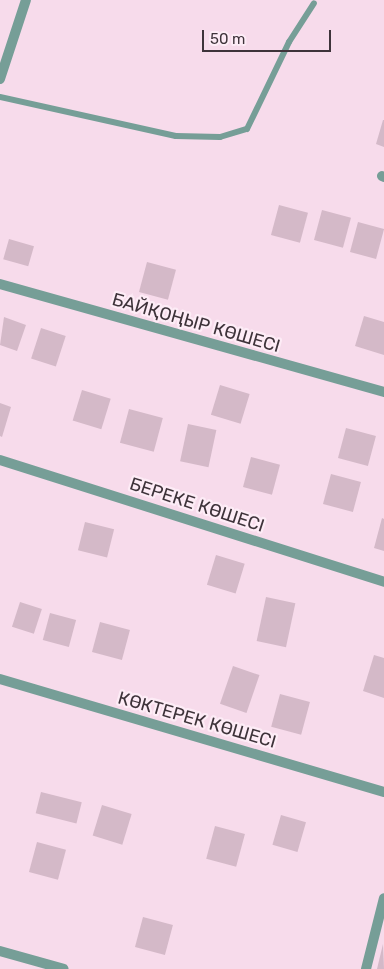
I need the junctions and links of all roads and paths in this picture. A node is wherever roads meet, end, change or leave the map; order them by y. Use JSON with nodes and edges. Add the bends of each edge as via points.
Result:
{"nodes":[{"id":1,"x":26,"y":0,"type":"edge"},
{"id":2,"x":314,"y":3,"type":"dead end"},
{"id":3,"x":0,"y":79,"type":"edge"},
{"id":4,"x":0,"y":97,"type":"edge"},
{"id":5,"x":0,"y":284,"type":"edge"},
{"id":6,"x":384,"y":392,"type":"edge"},
{"id":7,"x":0,"y":460,"type":"edge"},
{"id":8,"x":384,"y":582,"type":"edge"},
{"id":9,"x":0,"y":679,"type":"edge"},
{"id":10,"x":384,"y":792,"type":"edge"},
{"id":11,"x":384,"y":898,"type":"edge"},
{"id":12,"x":0,"y":951,"type":"edge"},
{"id":13,"x":64,"y":969,"type":"edge"},
{"id":14,"x":366,"y":969,"type":"edge"}],
"edges":[{"from":1,"to":3,"type":"street"},
{"from":2,"to":4,"type":"lane","via":[[289,42],[247,129],[220,137],[176,136]]},
{"from":5,"to":6,"type":"street","name":"БАЙҚОҢЫР КӨШЕСІ"},
{"from":7,"to":8,"type":"street","name":"БЕРЕКЕ КӨШЕСІ"},
{"from":9,"to":10,"type":"street","name":"КӨКТЕРЕК КӨШЕСІ"},
{"from":11,"to":14,"type":"street"},
{"from":12,"to":13,"type":"street"}]}
